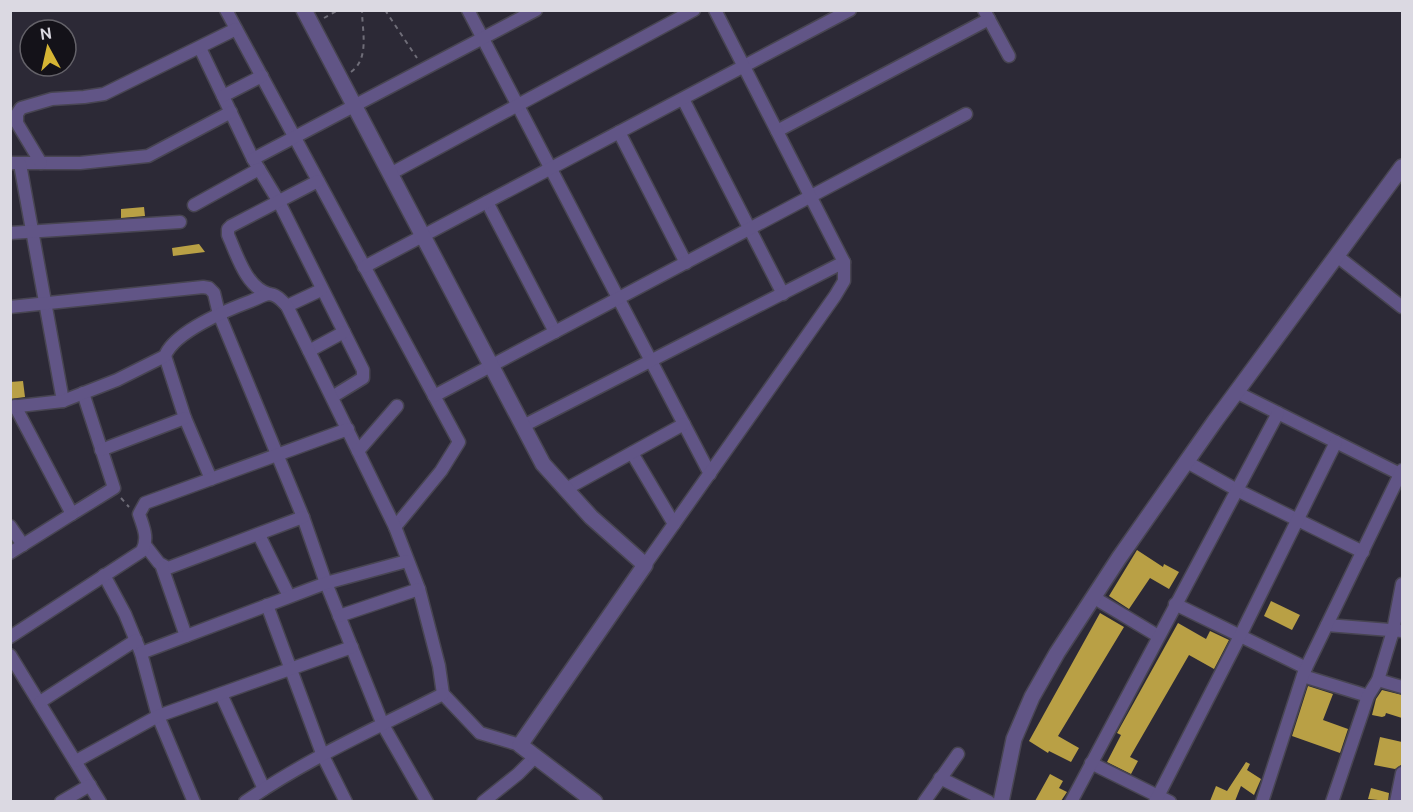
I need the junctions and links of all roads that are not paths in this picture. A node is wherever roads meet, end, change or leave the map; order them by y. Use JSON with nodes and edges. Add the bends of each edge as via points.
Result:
{"nodes":[{"id":1,"x":226,"y":10,"type":"edge"},
{"id":2,"x":468,"y":10,"type":"edge"},
{"id":3,"x":536,"y":10,"type":"edge"},
{"id":4,"x":694,"y":10,"type":"edge"},
{"id":5,"x":715,"y":10,"type":"edge"},
{"id":6,"x":850,"y":10,"type":"edge"},
{"id":7,"x":987,"y":15,"type":"edge"},
{"id":8,"x":307,"y":17,"type":"edge"},
{"id":9,"x":236,"y":29,"type":"junction"},
{"id":10,"x":482,"y":39,"type":"junction"},
{"id":11,"x":200,"y":48,"type":"junction"},
{"id":12,"x":1009,"y":56,"type":"dead end"},
{"id":13,"x":744,"y":66,"type":"junction"},
{"id":14,"x":262,"y":76,"type":"junction"},
{"id":15,"x":223,"y":96,"type":"junction"},
{"id":16,"x":683,"y":99,"type":"junction"},
{"id":17,"x":354,"y":106,"type":"junction"},
{"id":18,"x":517,"y":106,"type":"junction"},
{"id":19,"x":231,"y":112,"type":"junction"},
{"id":20,"x":966,"y":114,"type":"dead end"},
{"id":21,"x":777,"y":131,"type":"junction"},
{"id":22,"x":619,"y":132,"type":"junction"},
{"id":23,"x":295,"y":138,"type":"junction"},
{"id":24,"x":15,"y":163,"type":"edge"},
{"id":25,"x":41,"y":164,"type":"junction"},
{"id":26,"x":256,"y":164,"type":"junction"},
{"id":27,"x":1402,"y":167,"type":"edge"},
{"id":28,"x":550,"y":169,"type":"junction"},
{"id":29,"x":390,"y":174,"type":"junction"},
{"id":30,"x":318,"y":181,"type":"junction"},
{"id":31,"x":811,"y":196,"type":"junction"},
{"id":32,"x":279,"y":202,"type":"junction"},
{"id":33,"x":488,"y":202,"type":"junction"},
{"id":34,"x":194,"y":205,"type":"dead end"},
{"id":35,"x":180,"y":222,"type":"dead end"},
{"id":36,"x":751,"y":228,"type":"junction"},
{"id":37,"x":32,"y":231,"type":"junction"},
{"id":38,"x":10,"y":233,"type":"edge"},
{"id":39,"x":423,"y":236,"type":"junction"},
{"id":40,"x":1337,"y":256,"type":"junction"},
{"id":41,"x":686,"y":262,"type":"junction"},
{"id":42,"x":844,"y":262,"type":"junction"},
{"id":43,"x":364,"y":267,"type":"junction"},
{"id":44,"x":321,"y":290,"type":"junction"},
{"id":45,"x":269,"y":294,"type":"junction"},
{"id":46,"x":783,"y":294,"type":"junction"},
{"id":47,"x":618,"y":298,"type":"junction"},
{"id":48,"x":45,"y":303,"type":"junction"},
{"id":49,"x":288,"y":306,"type":"junction"},
{"id":50,"x":10,"y":307,"type":"edge"},
{"id":51,"x":1402,"y":307,"type":"edge"},
{"id":52,"x":219,"y":314,"type":"junction"},
{"id":53,"x":344,"y":332,"type":"junction"},
{"id":54,"x":555,"y":332,"type":"junction"},
{"id":55,"x":309,"y":351,"type":"junction"},
{"id":56,"x":165,"y":356,"type":"junction"},
{"id":57,"x":651,"y":361,"type":"junction"},
{"id":58,"x":491,"y":365,"type":"junction"},
{"id":59,"x":83,"y":393,"type":"junction"},
{"id":60,"x":1238,"y":393,"type":"junction"},
{"id":61,"x":434,"y":396,"type":"junction"},
{"id":62,"x":332,"y":397,"type":"junction"},
{"id":63,"x":63,"y":401,"type":"junction"},
{"id":64,"x":13,"y":406,"type":"edge"},
{"id":65,"x":397,"y":406,"type":"dead end"},
{"id":66,"x":1278,"y":413,"type":"junction"},
{"id":67,"x":185,"y":418,"type":"junction"},
{"id":68,"x":684,"y":424,"type":"junction"},
{"id":69,"x":524,"y":426,"type":"junction"},
{"id":70,"x":348,"y":429,"type":"junction"},
{"id":71,"x":1336,"y":442,"type":"junction"},
{"id":72,"x":101,"y":450,"type":"junction"},
{"id":73,"x":358,"y":451,"type":"junction"},
{"id":74,"x":632,"y":453,"type":"junction"},
{"id":75,"x":277,"y":454,"type":"junction"},
{"id":76,"x":1186,"y":462,"type":"junction"},
{"id":77,"x":1402,"y":473,"type":"edge"},
{"id":78,"x":710,"y":474,"type":"junction"},
{"id":79,"x":211,"y":479,"type":"junction"},
{"id":80,"x":567,"y":489,"type":"junction"},
{"id":81,"x":1237,"y":490,"type":"junction"},
{"id":82,"x":72,"y":514,"type":"junction"},
{"id":83,"x":303,"y":517,"type":"junction"},
{"id":84,"x":1298,"y":519,"type":"junction"},
{"id":85,"x":674,"y":524,"type":"junction"},
{"id":86,"x":10,"y":526,"type":"edge"},
{"id":87,"x":395,"y":527,"type":"junction"},
{"id":88,"x":259,"y":535,"type":"junction"},
{"id":89,"x":145,"y":545,"type":"junction"},
{"id":90,"x":23,"y":546,"type":"junction"},
{"id":91,"x":1363,"y":552,"type":"junction"},
{"id":92,"x":10,"y":553,"type":"edge"},
{"id":93,"x":407,"y":561,"type":"junction"},
{"id":94,"x":645,"y":565,"type":"junction"},
{"id":95,"x":162,"y":567,"type":"junction"},
{"id":96,"x":104,"y":575,"type":"junction"},
{"id":97,"x":326,"y":583,"type":"junction"},
{"id":98,"x":1402,"y":584,"type":"edge"},
{"id":99,"x":418,"y":589,"type":"junction"},
{"id":100,"x":289,"y":596,"type":"junction"},
{"id":101,"x":1093,"y":597,"type":"junction"},
{"id":102,"x":1175,"y":604,"type":"junction"},
{"id":103,"x":267,"y":605,"type":"junction"},
{"id":104,"x":339,"y":616,"type":"junction"},
{"id":105,"x":1327,"y":625,"type":"junction"},
{"id":106,"x":1398,"y":631,"type":"edge"},
{"id":107,"x":186,"y":636,"type":"junction"},
{"id":108,"x":1158,"y":636,"type":"junction"},
{"id":109,"x":1240,"y":636,"type":"junction"},
{"id":110,"x":10,"y":637,"type":"edge"},
{"id":111,"x":136,"y":640,"type":"junction"},
{"id":112,"x":352,"y":647,"type":"junction"},
{"id":113,"x":141,"y":653,"type":"junction"},
{"id":114,"x":10,"y":656,"type":"edge"},
{"id":115,"x":290,"y":670,"type":"junction"},
{"id":116,"x":1305,"y":672,"type":"junction"},
{"id":117,"x":1378,"y":680,"type":"junction"},
{"id":118,"x":1402,"y":687,"type":"edge"},
{"id":119,"x":221,"y":694,"type":"junction"},
{"id":120,"x":443,"y":694,"type":"junction"},
{"id":121,"x":1368,"y":696,"type":"junction"},
{"id":122,"x":40,"y":702,"type":"junction"},
{"id":123,"x":158,"y":716,"type":"junction"},
{"id":124,"x":383,"y":725,"type":"junction"},
{"id":125,"x":520,"y":745,"type":"junction"},
{"id":126,"x":958,"y":754,"type":"dead end"},
{"id":127,"x":323,"y":756,"type":"junction"},
{"id":128,"x":536,"y":757,"type":"junction"},
{"id":129,"x":76,"y":761,"type":"junction"},
{"id":130,"x":1091,"y":763,"type":"junction"},
{"id":131,"x":1402,"y":773,"type":"edge"},
{"id":132,"x":940,"y":778,"type":"junction"},
{"id":133,"x":90,"y":784,"type":"junction"},
{"id":134,"x":264,"y":789,"type":"junction"},
{"id":135,"x":1156,"y":799,"type":"edge"},
{"id":136,"x":61,"y":801,"type":"edge"},
{"id":137,"x":100,"y":801,"type":"edge"},
{"id":138,"x":194,"y":801,"type":"edge"},
{"id":139,"x":245,"y":801,"type":"edge"},
{"id":140,"x":346,"y":801,"type":"edge"},
{"id":141,"x":427,"y":801,"type":"edge"},
{"id":142,"x":483,"y":801,"type":"edge"},
{"id":143,"x":594,"y":801,"type":"edge"},
{"id":144,"x":924,"y":801,"type":"edge"},
{"id":145,"x":989,"y":801,"type":"edge"},
{"id":146,"x":1001,"y":801,"type":"edge"},
{"id":147,"x":1071,"y":801,"type":"edge"},
{"id":148,"x":1170,"y":801,"type":"edge"},
{"id":149,"x":1262,"y":801,"type":"edge"},
{"id":150,"x":1332,"y":801,"type":"edge"},
{"id":151,"x":1396,"y":801,"type":"edge"}],
"edges":[{"from":1,"to":9,"type":"street"},
{"from":2,"to":10,"type":"street"},
{"from":3,"to":10,"type":"street"},
{"from":4,"to":18,"type":"street"},
{"from":5,"to":13,"type":"street"},
{"from":6,"to":13,"type":"street"},
{"from":7,"to":12,"type":"street"},
{"from":7,"to":21,"type":"street"},
{"from":8,"to":17,"type":"street"},
{"from":9,"to":11,"type":"street"},
{"from":9,"to":14,"type":"street"},
{"from":10,"to":17,"type":"street"},
{"from":10,"to":18,"type":"street"},
{"from":11,"to":15,"type":"street"},
{"from":11,"to":25,"type":"street","via":[[104,94],[52,99],[21,108],[17,123]]},
{"from":13,"to":16,"type":"street"},
{"from":13,"to":21,"type":"street"},
{"from":14,"to":15,"type":"street"},
{"from":14,"to":23,"type":"street"},
{"from":15,"to":19,"type":"street"},
{"from":16,"to":22,"type":"street"},
{"from":16,"to":36,"type":"street"},
{"from":17,"to":23,"type":"street"},
{"from":17,"to":29,"type":"street"},
{"from":18,"to":28,"type":"street"},
{"from":18,"to":29,"type":"street"},
{"from":19,"to":25,"type":"street","via":[[148,156]]},
{"from":19,"to":26,"type":"street"},
{"from":20,"to":31,"type":"street"},
{"from":21,"to":31,"type":"street"},
{"from":22,"to":28,"type":"street"},
{"from":22,"to":41,"type":"street"},
{"from":23,"to":26,"type":"street"},
{"from":23,"to":30,"type":"street"},
{"from":24,"to":25,"type":"street"},
{"from":24,"to":37,"type":"street"},
{"from":26,"to":32,"type":"street"},
{"from":26,"to":34,"type":"street"},
{"from":27,"to":40,"type":"street"},
{"from":28,"to":33,"type":"street"},
{"from":28,"to":47,"type":"street"},
{"from":29,"to":39,"type":"street"},
{"from":30,"to":32,"type":"street"},
{"from":30,"to":43,"type":"street"},
{"from":31,"to":36,"type":"street"},
{"from":31,"to":42,"type":"street"},
{"from":32,"to":44,"type":"street"},
{"from":32,"to":45,"type":"street","via":[[228,229],[243,268],[260,291]]},
{"from":33,"to":39,"type":"street"},
{"from":33,"to":54,"type":"street"},
{"from":35,"to":37,"type":"street"},
{"from":36,"to":41,"type":"street"},
{"from":36,"to":46,"type":"street"},
{"from":37,"to":38,"type":"street"},
{"from":37,"to":48,"type":"street"},
{"from":39,"to":43,"type":"street"},
{"from":39,"to":58,"type":"street"},
{"from":40,"to":51,"type":"street"},
{"from":40,"to":60,"type":"street"},
{"from":41,"to":47,"type":"street"},
{"from":42,"to":46,"type":"street"},
{"from":42,"to":78,"type":"street","via":[[844,281],[835,296]]},
{"from":43,"to":61,"type":"street"},
{"from":44,"to":49,"type":"street"},
{"from":44,"to":53,"type":"street"},
{"from":45,"to":49,"type":"street"},
{"from":45,"to":52,"type":"street"},
{"from":46,"to":57,"type":"street"},
{"from":47,"to":54,"type":"street"},
{"from":47,"to":57,"type":"street"},
{"from":48,"to":50,"type":"street"},
{"from":48,"to":52,"type":"street","via":[[204,287],[214,293]]},
{"from":48,"to":63,"type":"street"},
{"from":49,"to":55,"type":"street"},
{"from":52,"to":56,"type":"street","via":[[175,341]]},
{"from":52,"to":75,"type":"street"},
{"from":53,"to":55,"type":"street"},
{"from":53,"to":62,"type":"street","via":[[364,373],[356,384]]},
{"from":54,"to":58,"type":"street"},
{"from":55,"to":62,"type":"street"},
{"from":56,"to":59,"type":"street"},
{"from":56,"to":67,"type":"street"},
{"from":57,"to":68,"type":"street"},
{"from":57,"to":69,"type":"street"},
{"from":58,"to":61,"type":"street"},
{"from":58,"to":69,"type":"street"},
{"from":59,"to":63,"type":"street"},
{"from":59,"to":72,"type":"street"},
{"from":60,"to":66,"type":"street"},
{"from":60,"to":76,"type":"street"},
{"from":61,"to":87,"type":"street","via":[[459,442],[441,471]]},
{"from":62,"to":70,"type":"street"},
{"from":63,"to":64,"type":"street"},
{"from":64,"to":82,"type":"street"},
{"from":65,"to":73,"type":"street"},
{"from":66,"to":71,"type":"street"},
{"from":66,"to":81,"type":"street"},
{"from":67,"to":72,"type":"street"},
{"from":67,"to":79,"type":"street"},
{"from":68,"to":74,"type":"street"},
{"from":68,"to":78,"type":"street"},
{"from":69,"to":80,"type":"street","via":[[543,464]]},
{"from":70,"to":73,"type":"street"},
{"from":70,"to":75,"type":"street"},
{"from":71,"to":77,"type":"street"},
{"from":71,"to":84,"type":"street"},
{"from":72,"to":82,"type":"street","via":[[114,489]]},
{"from":73,"to":87,"type":"street"},
{"from":74,"to":80,"type":"street"},
{"from":74,"to":85,"type":"street"},
{"from":75,"to":79,"type":"street"},
{"from":75,"to":83,"type":"street"},
{"from":76,"to":81,"type":"street"},
{"from":76,"to":101,"type":"street"},
{"from":77,"to":91,"type":"street"},
{"from":78,"to":85,"type":"street"},
{"from":79,"to":89,"type":"street","via":[[145,503],[139,514],[146,534]]},
{"from":80,"to":94,"type":"street","via":[[591,517]]},
{"from":81,"to":84,"type":"street"},
{"from":81,"to":102,"type":"street"},
{"from":82,"to":90,"type":"street"},
{"from":83,"to":88,"type":"street"},
{"from":83,"to":97,"type":"street"},
{"from":84,"to":91,"type":"street"},
{"from":84,"to":109,"type":"street"},
{"from":85,"to":94,"type":"street"},
{"from":86,"to":90,"type":"street"},
{"from":87,"to":93,"type":"street"},
{"from":88,"to":95,"type":"street"},
{"from":88,"to":100,"type":"street"},
{"from":89,"to":95,"type":"street"},
{"from":89,"to":96,"type":"street","via":[[139,554]]},
{"from":90,"to":92,"type":"street"},
{"from":91,"to":105,"type":"street"},
{"from":93,"to":97,"type":"street"},
{"from":93,"to":99,"type":"street"},
{"from":94,"to":125,"type":"street"},
{"from":95,"to":107,"type":"street"},
{"from":96,"to":110,"type":"street"},
{"from":96,"to":111,"type":"street"},
{"from":97,"to":100,"type":"street"},
{"from":97,"to":104,"type":"street"},
{"from":98,"to":106,"type":"street"},
{"from":99,"to":104,"type":"street"},
{"from":99,"to":120,"type":"street"},
{"from":100,"to":103,"type":"street"},
{"from":101,"to":108,"type":"street"},
{"from":101,"to":146,"type":"street","via":[[1028,707],[1014,739]]},
{"from":102,"to":108,"type":"street"},
{"from":102,"to":109,"type":"street"},
{"from":103,"to":107,"type":"street"},
{"from":103,"to":115,"type":"street"},
{"from":104,"to":112,"type":"street"},
{"from":105,"to":106,"type":"street"},
{"from":105,"to":116,"type":"street"},
{"from":106,"to":117,"type":"street"},
{"from":107,"to":113,"type":"street"},
{"from":108,"to":130,"type":"street"},
{"from":109,"to":116,"type":"street"},
{"from":109,"to":135,"type":"street"},
{"from":111,"to":113,"type":"street"},
{"from":111,"to":122,"type":"street"},
{"from":112,"to":115,"type":"street"},
{"from":112,"to":124,"type":"street"},
{"from":113,"to":123,"type":"street"},
{"from":114,"to":122,"type":"street"},
{"from":115,"to":119,"type":"street"},
{"from":115,"to":127,"type":"street"},
{"from":116,"to":121,"type":"street"},
{"from":116,"to":149,"type":"street"},
{"from":117,"to":118,"type":"street"},
{"from":117,"to":121,"type":"street"},
{"from":119,"to":123,"type":"street"},
{"from":119,"to":134,"type":"street"},
{"from":120,"to":124,"type":"street"},
{"from":120,"to":125,"type":"street","via":[[480,733]]},
{"from":121,"to":150,"type":"street"},
{"from":122,"to":129,"type":"street"},
{"from":123,"to":129,"type":"street"},
{"from":123,"to":138,"type":"street"},
{"from":124,"to":127,"type":"street"},
{"from":124,"to":141,"type":"street"},
{"from":125,"to":128,"type":"street"},
{"from":126,"to":132,"type":"street"},
{"from":127,"to":134,"type":"street"},
{"from":127,"to":140,"type":"street"},
{"from":128,"to":142,"type":"street"},
{"from":128,"to":143,"type":"street"},
{"from":129,"to":133,"type":"street"},
{"from":130,"to":135,"type":"street"},
{"from":130,"to":147,"type":"street"},
{"from":131,"to":151,"type":"street"},
{"from":132,"to":144,"type":"street"},
{"from":132,"to":145,"type":"street"},
{"from":133,"to":136,"type":"street"},
{"from":133,"to":137,"type":"street"},
{"from":134,"to":139,"type":"street"},
{"from":135,"to":148,"type":"street"}]}
